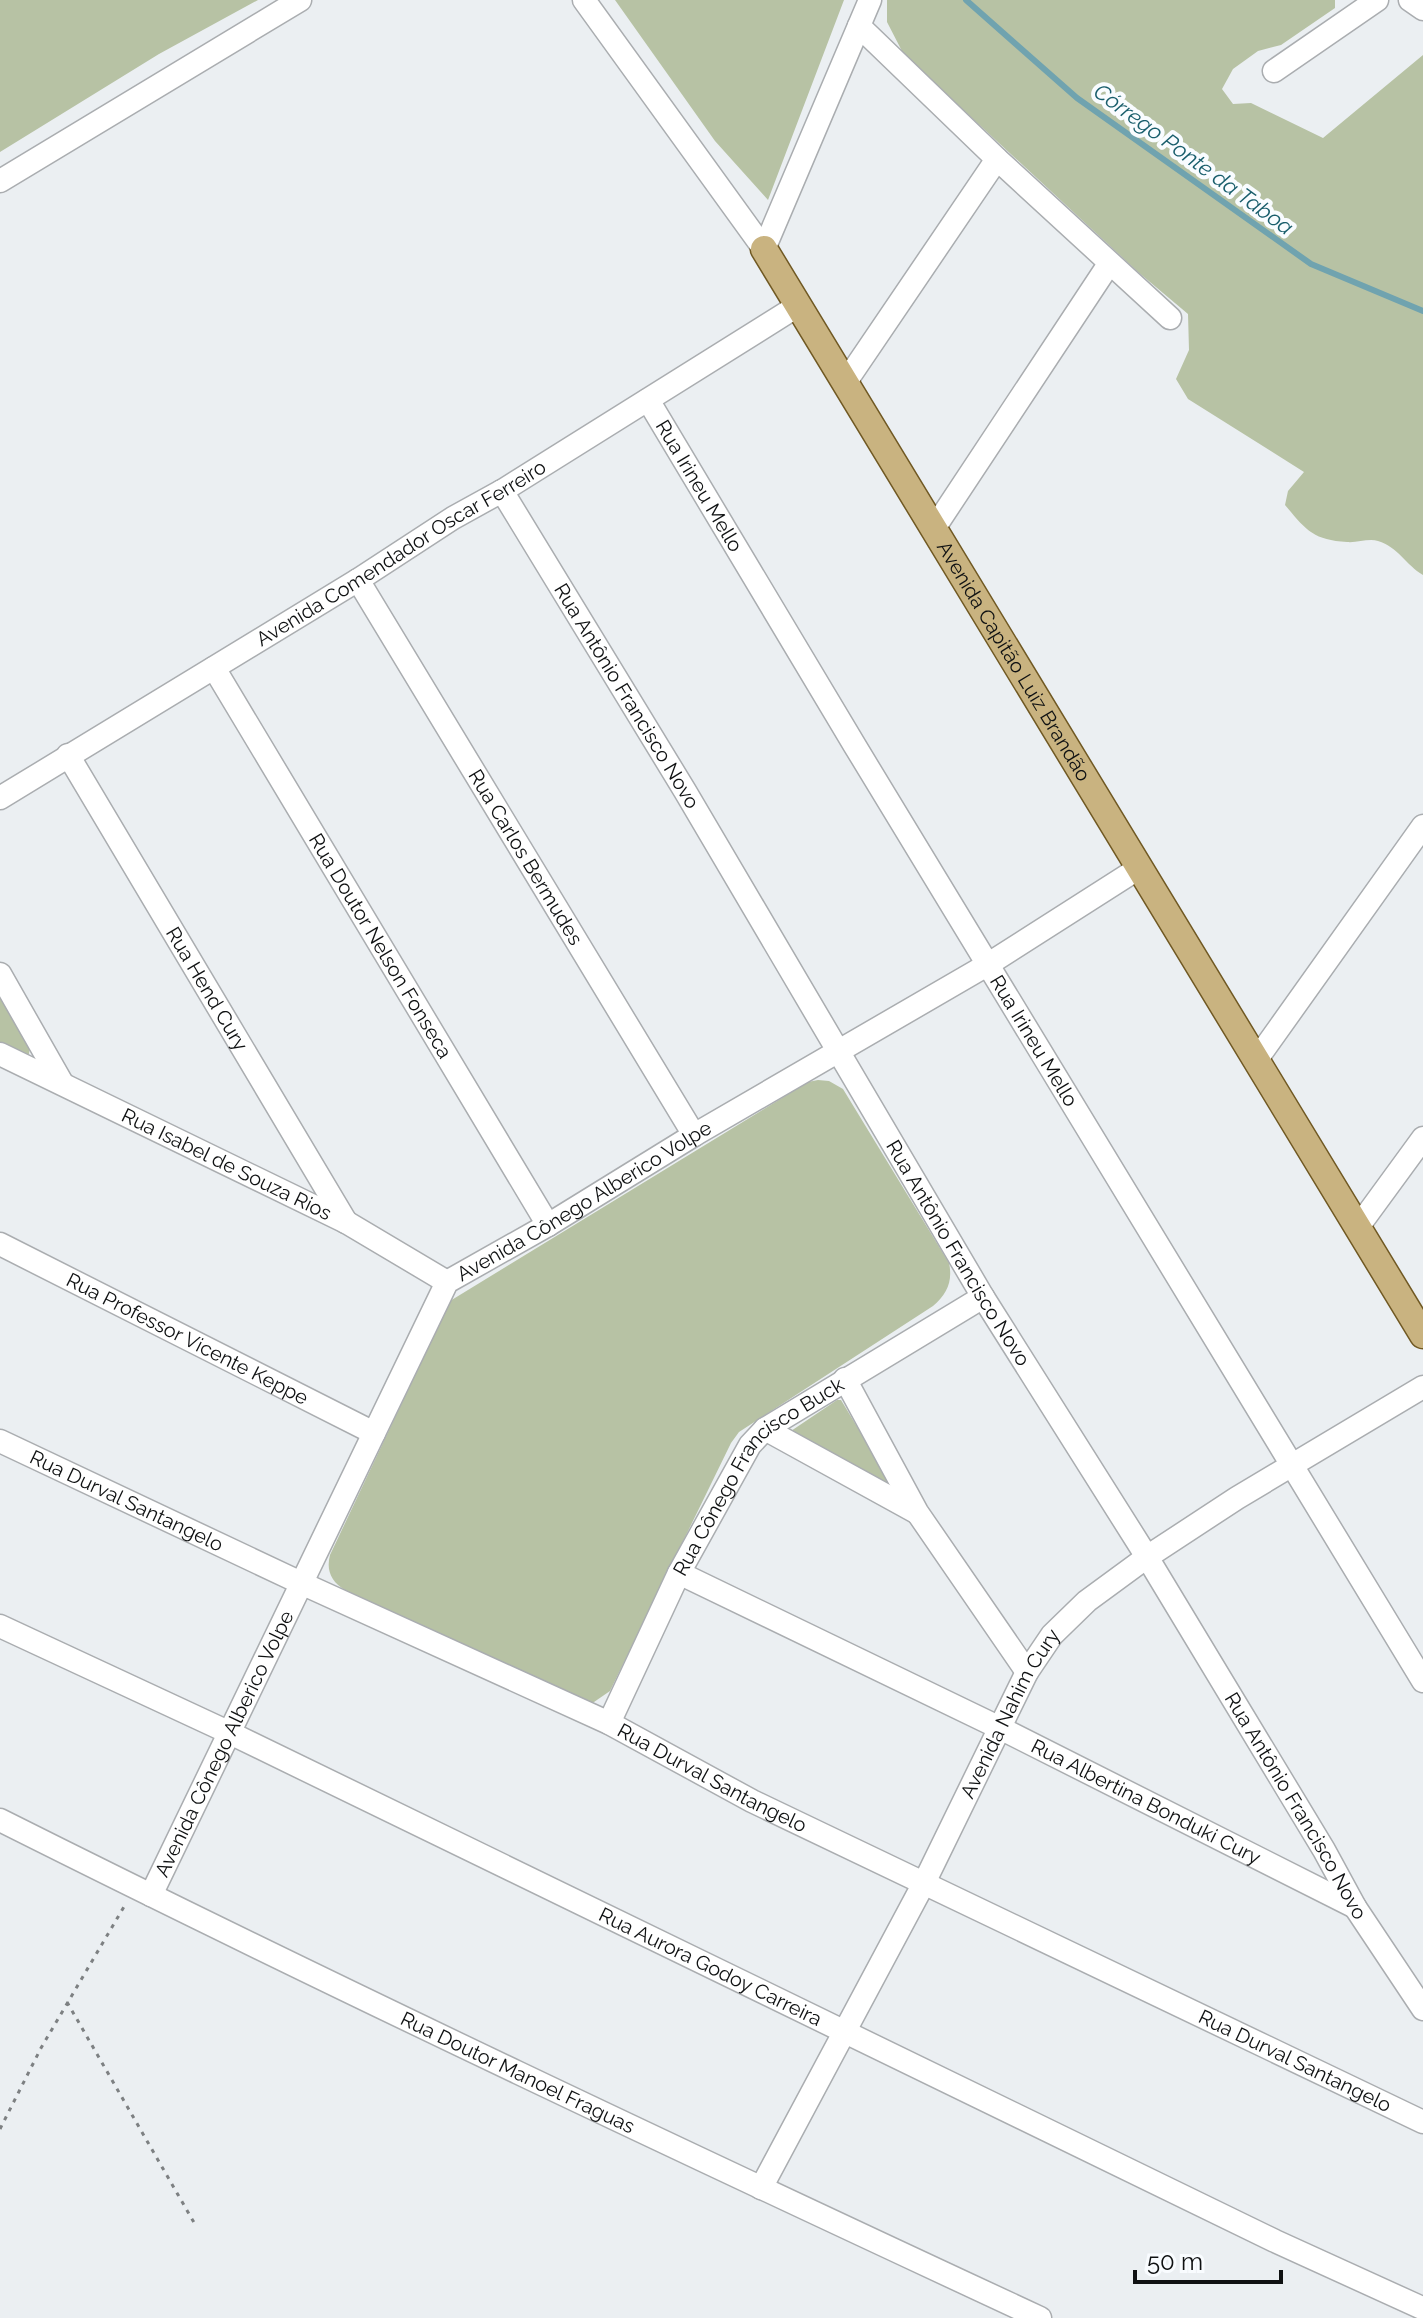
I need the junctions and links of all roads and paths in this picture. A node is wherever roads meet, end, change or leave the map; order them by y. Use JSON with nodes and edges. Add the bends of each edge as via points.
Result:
{"nodes":[{"id":1,"x":300,"y":0,"type":"edge"},
{"id":2,"x":584,"y":0,"type":"edge"},
{"id":3,"x":870,"y":0,"type":"edge"},
{"id":4,"x":1377,"y":0,"type":"edge"},
{"id":5,"x":1410,"y":0,"type":"edge"},
{"id":6,"x":1423,"y":9,"type":"edge"},
{"id":7,"x":859,"y":26,"type":"junction"},
{"id":8,"x":1274,"y":71,"type":"dead end"},
{"id":9,"x":997,"y":159,"type":"junction"},
{"id":10,"x":0,"y":181,"type":"edge"},
{"id":11,"x":764,"y":249,"type":"junction"},
{"id":12,"x":1109,"y":264,"type":"junction"},
{"id":13,"x":799,"y":305,"type":"junction"},
{"id":14,"x":1170,"y":318,"type":"dead end"},
{"id":15,"x":845,"y":383,"type":"junction"},
{"id":16,"x":648,"y":400,"type":"junction"},
{"id":17,"x":502,"y":491,"type":"junction"},
{"id":18,"x":935,"y":527,"type":"junction"},
{"id":19,"x":358,"y":580,"type":"junction"},
{"id":20,"x":214,"y":668,"type":"junction"},
{"id":21,"x":68,"y":755,"type":"junction"},
{"id":22,"x":0,"y":798,"type":"edge"},
{"id":23,"x":1423,"y":826,"type":"edge"},
{"id":24,"x":1139,"y":868,"type":"junction"},
{"id":25,"x":987,"y":965,"type":"junction"},
{"id":26,"x":0,"y":974,"type":"edge"},
{"id":27,"x":838,"y":1051,"type":"junction"},
{"id":28,"x":0,"y":1054,"type":"edge"},
{"id":29,"x":1257,"y":1059,"type":"junction"},
{"id":30,"x":62,"y":1083,"type":"junction"},
{"id":31,"x":694,"y":1135,"type":"junction"},
{"id":32,"x":1423,"y":1138,"type":"edge"},
{"id":33,"x":346,"y":1222,"type":"junction"},
{"id":34,"x":548,"y":1225,"type":"junction"},
{"id":35,"x":1358,"y":1227,"type":"junction"},
{"id":36,"x":0,"y":1244,"type":"edge"},
{"id":37,"x":447,"y":1282,"type":"junction"},
{"id":38,"x":983,"y":1297,"type":"junction"},
{"id":39,"x":1423,"y":1335,"type":"edge"},
{"id":40,"x":845,"y":1379,"type":"junction"},
{"id":41,"x":1423,"y":1387,"type":"edge"},
{"id":42,"x":765,"y":1429,"type":"junction"},
{"id":43,"x":374,"y":1433,"type":"junction"},
{"id":44,"x":0,"y":1441,"type":"edge"},
{"id":45,"x":1293,"y":1465,"type":"junction"},
{"id":46,"x":917,"y":1512,"type":"junction"},
{"id":47,"x":1147,"y":1557,"type":"junction"},
{"id":48,"x":679,"y":1573,"type":"junction"},
{"id":49,"x":301,"y":1583,"type":"junction"},
{"id":50,"x":0,"y":1626,"type":"edge"},
{"id":51,"x":1027,"y":1672,"type":"junction"},
{"id":52,"x":1423,"y":1681,"type":"edge"},
{"id":53,"x":609,"y":1723,"type":"junction"},
{"id":54,"x":1000,"y":1728,"type":"junction"},
{"id":55,"x":228,"y":1732,"type":"junction"},
{"id":56,"x":0,"y":1820,"type":"edge"},
{"id":57,"x":924,"y":1883,"type":"junction"},
{"id":58,"x":143,"y":1891,"type":"junction"},
{"id":59,"x":1355,"y":1907,"type":"junction"},
{"id":60,"x":67,"y":2002,"type":"junction"},
{"id":61,"x":1423,"y":2009,"type":"edge"},
{"id":62,"x":845,"y":2032,"type":"junction"},
{"id":63,"x":1423,"y":2122,"type":"edge"},
{"id":64,"x":0,"y":2129,"type":"edge"},
{"id":65,"x":761,"y":2188,"type":"junction"},
{"id":66,"x":196,"y":2226,"type":"dead end"},
{"id":67,"x":1420,"y":2311,"type":"edge"},
{"id":68,"x":1040,"y":2318,"type":"edge"}],
"edges":[{"from":1,"to":10,"type":"street"},
{"from":2,"to":11,"type":"street","name":"Avenida Capitão Luiz Brandão"},
{"from":3,"to":7,"type":"street"},
{"from":4,"to":8,"type":"street"},
{"from":5,"to":6,"type":"street"},
{"from":7,"to":9,"type":"street"},
{"from":7,"to":11,"type":"street"},
{"from":9,"to":12,"type":"street"},
{"from":9,"to":15,"type":"street"},
{"from":11,"to":13,"type":"main road","name":"Avenida Capitão Luiz Brandão"},
{"from":12,"to":14,"type":"street"},
{"from":12,"to":18,"type":"street"},
{"from":13,"to":15,"type":"main road","name":"Avenida Capitão Luiz Brandão"},
{"from":13,"to":16,"type":"street","name":"Avenida Comendador Oscar Ferreiro"},
{"from":15,"to":18,"type":"main road","name":"Avenida Capitão Luiz Brandão"},
{"from":16,"to":17,"type":"street","name":"Avenida Comendador Oscar Ferreiro"},
{"from":16,"to":25,"type":"street","name":"Rua Irineu Mello"},
{"from":17,"to":19,"type":"street","name":"Avenida Comendador Oscar Ferreiro"},
{"from":17,"to":27,"type":"street","name":"Rua Antônio Francisco Novo"},
{"from":18,"to":24,"type":"main road","name":"Avenida Capitão Luiz Brandão"},
{"from":19,"to":20,"type":"street","name":"Avenida Comendador Oscar Ferreiro"},
{"from":19,"to":31,"type":"street","name":"Rua Carlos Bermudes"},
{"from":20,"to":21,"type":"street","name":"Avenida Comendador Oscar Ferreiro"},
{"from":20,"to":34,"type":"street","name":"Rua Doutor Nelson Fonseca"},
{"from":21,"to":22,"type":"street","name":"Avenida Comendador Oscar Ferreiro"},
{"from":21,"to":33,"type":"street","name":"Rua Hend Cury"},
{"from":23,"to":29,"type":"street"},
{"from":24,"to":25,"type":"street","name":"Avenida Cônego Alberico Volpe"},
{"from":24,"to":29,"type":"main road","name":"Avenida Capitão Luiz Brandão"},
{"from":25,"to":27,"type":"street","name":"Avenida Cônego Alberico Volpe"},
{"from":25,"to":45,"type":"street","name":"Rua Irineu Mello"},
{"from":26,"to":30,"type":"street"},
{"from":27,"to":31,"type":"street","name":"Avenida Cônego Alberico Volpe"},
{"from":27,"to":38,"type":"street","name":"Rua Antônio Francisco Novo"},
{"from":28,"to":30,"type":"street","name":"Rua Isabel de Souza Rios"},
{"from":29,"to":35,"type":"main road","name":"Avenida Capitão Luiz Brandão"},
{"from":30,"to":33,"type":"street","name":"Rua Isabel de Souza Rios"},
{"from":31,"to":34,"type":"street","name":"Avenida Cônego Alberico Volpe"},
{"from":32,"to":35,"type":"street"},
{"from":33,"to":37,"type":"street","name":"Rua Isabel de Souza Rios"},
{"from":34,"to":37,"type":"street","name":"Avenida Cônego Alberico Volpe"},
{"from":35,"to":39,"type":"main road","name":"Avenida Capitão Luiz Brandão"},
{"from":36,"to":43,"type":"street","name":"Rua Professor Vicente Keppe"},
{"from":37,"to":43,"type":"street","name":"Avenida Cônego Alberico Volpe"},
{"from":38,"to":40,"type":"street","name":"Rua Cônego Francisco Buck"},
{"from":38,"to":47,"type":"street","name":"Rua Antônio Francisco Novo"},
{"from":40,"to":42,"type":"street","name":"Rua Cônego Francisco Buck"},
{"from":40,"to":46,"type":"street"},
{"from":41,"to":45,"type":"street","name":"Avenida Nahim Cury"},
{"from":42,"to":46,"type":"street"},
{"from":42,"to":48,"type":"street","name":"Rua Cônego Francisco Buck","via":[[750,1445]]},
{"from":43,"to":49,"type":"street","name":"Avenida Cônego Alberico Volpe"},
{"from":44,"to":49,"type":"street","name":"Rua Durval Santangelo"},
{"from":45,"to":47,"type":"street","name":"Avenida Nahim Cury"},
{"from":45,"to":52,"type":"street","name":"Rua Irineu Mello"},
{"from":46,"to":51,"type":"street"},
{"from":47,"to":51,"type":"street","name":"Avenida Nahim Cury","via":[[1087,1601],[1052,1635]]},
{"from":47,"to":59,"type":"street","name":"Rua Antônio Francisco Novo"},
{"from":48,"to":53,"type":"street","name":"Rua Cônego Francisco Buck"},
{"from":48,"to":54,"type":"street","name":"Rua Albertina Bonduki Cury"},
{"from":49,"to":53,"type":"street","name":"Rua Durval Santangelo"},
{"from":49,"to":55,"type":"street","name":"Avenida Cônego Alberico Volpe"},
{"from":50,"to":55,"type":"street","name":"Rua Aurora Godoy Carreira"},
{"from":51,"to":54,"type":"street","name":"Avenida Nahim Cury"},
{"from":53,"to":57,"type":"street","name":"Rua Durval Santangelo","via":[[752,1801]]},
{"from":54,"to":57,"type":"street","name":"Avenida Nahim Cury"},
{"from":54,"to":59,"type":"street","name":"Rua Albertina Bonduki Cury"},
{"from":55,"to":58,"type":"street","name":"Avenida Cônego Alberico Volpe"},
{"from":55,"to":62,"type":"street","name":"Rua Aurora Godoy Carreira"},
{"from":56,"to":58,"type":"street","name":"Rua Doutor Manoel Fraguas"},
{"from":57,"to":62,"type":"street","name":"Avenida Nahim Cury"},
{"from":57,"to":63,"type":"street","name":"Rua Durval Santangelo"},
{"from":58,"to":60,"type":"path"},
{"from":58,"to":65,"type":"street","name":"Rua Doutor Manoel Fraguas"},
{"from":59,"to":61,"type":"street","name":"Rua Antônio Francisco Novo"},
{"from":60,"to":64,"type":"path"},
{"from":60,"to":66,"type":"path"},
{"from":62,"to":65,"type":"street","name":"Avenida Nahim Cury"},
{"from":62,"to":67,"type":"street","name":"Rua Aurora Godoy Carreira"},
{"from":65,"to":68,"type":"street","name":"Rua Doutor Manoel Fraguas"}]}
